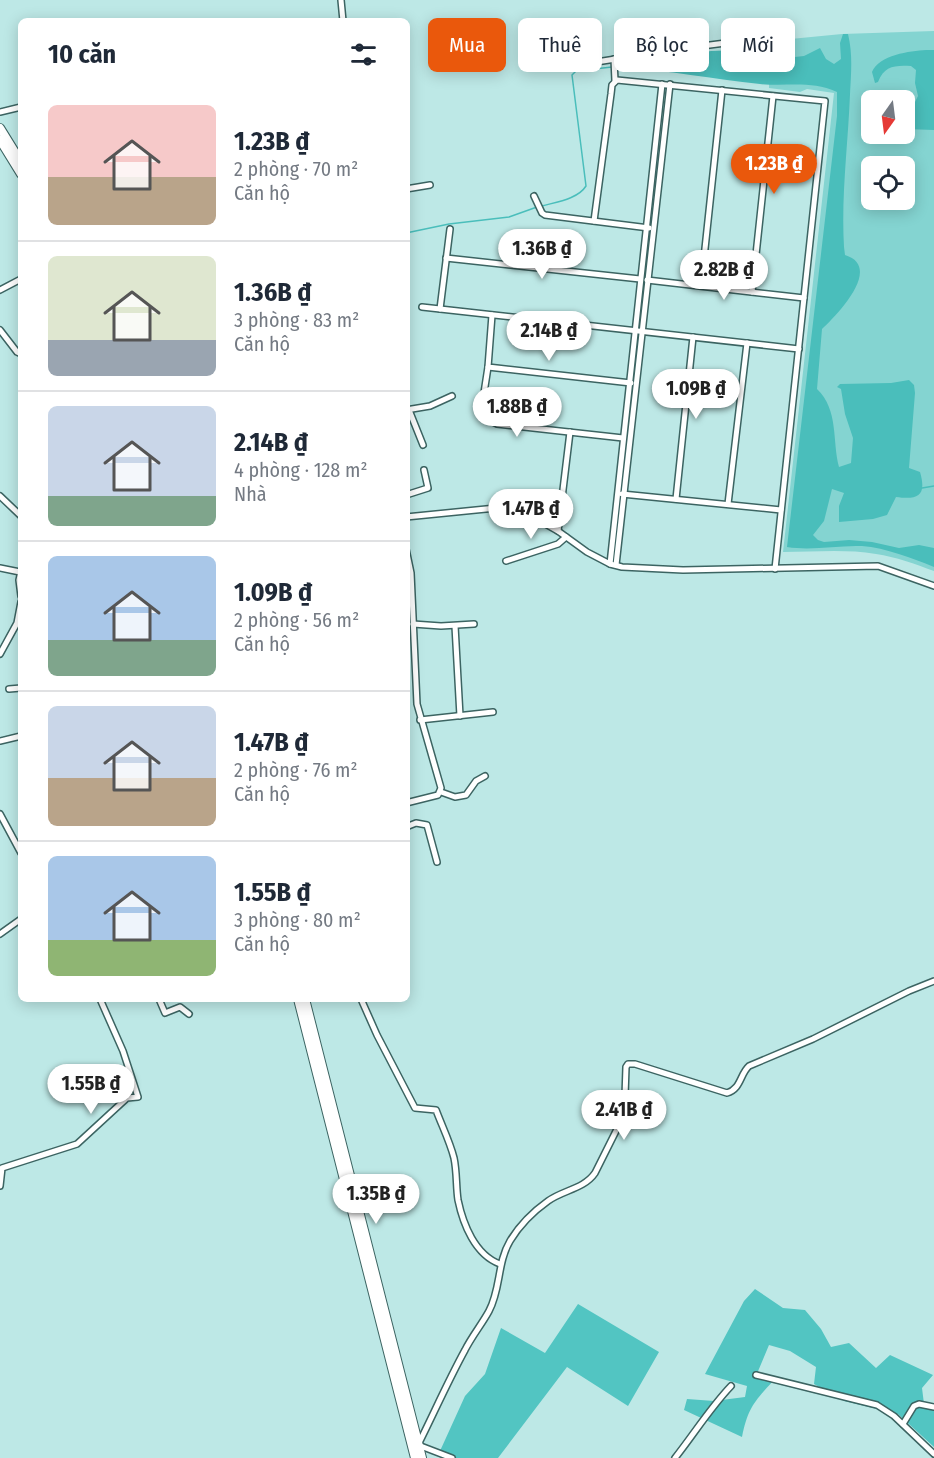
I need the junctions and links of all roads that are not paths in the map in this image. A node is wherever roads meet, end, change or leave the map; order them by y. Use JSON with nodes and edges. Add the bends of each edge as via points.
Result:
{"nodes":[{"id":1,"x":341,"y":0,"type":"edge"},
{"id":2,"x":343,"y":18,"type":"edge"},
{"id":3,"x":614,"y":62,"type":"edge"},
{"id":4,"x":602,"y":63,"type":"edge"},
{"id":5,"x":615,"y":72,"type":"edge"},
{"id":6,"x":615,"y":78,"type":"junction"},
{"id":7,"x":662,"y":84,"type":"junction"},
{"id":8,"x":670,"y":84,"type":"junction"},
{"id":9,"x":722,"y":90,"type":"junction"},
{"id":10,"x":773,"y":96,"type":"junction"},
{"id":11,"x":18,"y":108,"type":"edge"},
{"id":12,"x":0,"y":112,"type":"edge"},
{"id":13,"x":0,"y":128,"type":"edge"},
{"id":14,"x":0,"y":140,"type":"edge"},
{"id":15,"x":18,"y":157,"type":"edge"},
{"id":16,"x":18,"y":169,"type":"edge"},
{"id":17,"x":430,"y":185,"type":"dead end"},
{"id":18,"x":410,"y":188,"type":"edge"},
{"id":19,"x":534,"y":196,"type":"dead end"},
{"id":20,"x":594,"y":221,"type":"junction"},
{"id":21,"x":646,"y":228,"type":"junction"},
{"id":22,"x":653,"y":228,"type":"junction"},
{"id":23,"x":450,"y":229,"type":"dead end"},
{"id":24,"x":446,"y":258,"type":"junction"},
{"id":25,"x":644,"y":280,"type":"junction"},
{"id":26,"x":18,"y":281,"type":"edge"},
{"id":27,"x":700,"y":286,"type":"junction"},
{"id":28,"x":0,"y":290,"type":"edge"},
{"id":29,"x":752,"y":292,"type":"junction"},
{"id":30,"x":804,"y":298,"type":"junction"},
{"id":31,"x":422,"y":307,"type":"dead end"},
{"id":32,"x":440,"y":309,"type":"junction"},
{"id":33,"x":492,"y":315,"type":"junction"},
{"id":34,"x":0,"y":330,"type":"edge"},
{"id":35,"x":638,"y":331,"type":"junction"},
{"id":36,"x":693,"y":337,"type":"junction"},
{"id":37,"x":747,"y":343,"type":"junction"},
{"id":38,"x":799,"y":349,"type":"junction"},
{"id":39,"x":18,"y":352,"type":"edge"},
{"id":40,"x":488,"y":367,"type":"junction"},
{"id":41,"x":632,"y":384,"type":"junction"},
{"id":42,"x":452,"y":396,"type":"dead end"},
{"id":43,"x":410,"y":410,"type":"edge"},
{"id":44,"x":410,"y":415,"type":"edge"},
{"id":45,"x":570,"y":432,"type":"junction"},
{"id":46,"x":623,"y":438,"type":"junction"},
{"id":47,"x":423,"y":445,"type":"dead end"},
{"id":48,"x":424,"y":470,"type":"dead end"},
{"id":49,"x":410,"y":494,"type":"edge"},
{"id":50,"x":621,"y":494,"type":"junction"},
{"id":51,"x":0,"y":496,"type":"edge"},
{"id":52,"x":676,"y":499,"type":"junction"},
{"id":53,"x":728,"y":504,"type":"junction"},
{"id":54,"x":781,"y":510,"type":"junction"},
{"id":55,"x":18,"y":513,"type":"edge"},
{"id":56,"x":410,"y":517,"type":"edge"},
{"id":57,"x":558,"y":531,"type":"junction"},
{"id":58,"x":566,"y":537,"type":"junction"},
{"id":59,"x":506,"y":561,"type":"dead end"},
{"id":60,"x":613,"y":565,"type":"junction"},
{"id":61,"x":0,"y":568,"type":"edge"},
{"id":62,"x":775,"y":569,"type":"junction"},
{"id":63,"x":18,"y":571,"type":"edge"},
{"id":64,"x":934,"y":586,"type":"edge"},
{"id":65,"x":410,"y":607,"type":"edge"},
{"id":66,"x":18,"y":618,"type":"edge"},
{"id":67,"x":413,"y":624,"type":"junction"},
{"id":68,"x":474,"y":624,"type":"dead end"},
{"id":69,"x":455,"y":626,"type":"junction"},
{"id":70,"x":410,"y":635,"type":"edge"},
{"id":71,"x":414,"y":635,"type":"junction"},
{"id":72,"x":2,"y":646,"type":"edge"},
{"id":73,"x":0,"y":654,"type":"edge"},
{"id":74,"x":18,"y":688,"type":"edge"},
{"id":75,"x":9,"y":689,"type":"dead end"},
{"id":76,"x":493,"y":712,"type":"dead end"},
{"id":77,"x":460,"y":716,"type":"junction"},
{"id":78,"x":420,"y":720,"type":"junction"},
{"id":79,"x":18,"y":737,"type":"edge"},
{"id":80,"x":0,"y":741,"type":"edge"},
{"id":81,"x":485,"y":776,"type":"dead end"},
{"id":82,"x":441,"y":792,"type":"junction"},
{"id":83,"x":410,"y":802,"type":"edge"},
{"id":84,"x":0,"y":814,"type":"edge"},
{"id":85,"x":410,"y":826,"type":"edge"},
{"id":86,"x":18,"y":847,"type":"edge"},
{"id":87,"x":437,"y":862,"type":"dead end"},
{"id":88,"x":18,"y":921,"type":"edge"},
{"id":89,"x":0,"y":934,"type":"edge"},
{"id":90,"x":934,"y":981,"type":"edge"},
{"id":91,"x":101,"y":1002,"type":"edge"},
{"id":92,"x":160,"y":1002,"type":"edge"},
{"id":93,"x":299,"y":1002,"type":"edge"},
{"id":94,"x":306,"y":1002,"type":"edge"},
{"id":95,"x":362,"y":1002,"type":"edge"},
{"id":96,"x":189,"y":1014,"type":"dead end"},
{"id":97,"x":0,"y":1186,"type":"edge"},
{"id":98,"x":500,"y":1264,"type":"junction"},
{"id":99,"x":756,"y":1375,"type":"dead end"},
{"id":100,"x":731,"y":1386,"type":"dead end"},
{"id":101,"x":934,"y":1407,"type":"edge"},
{"id":102,"x":903,"y":1424,"type":"junction"},
{"id":103,"x":418,"y":1445,"type":"junction"},
{"id":104,"x":934,"y":1454,"type":"edge"},
{"id":105,"x":416,"y":1458,"type":"edge"},
{"id":106,"x":452,"y":1458,"type":"edge"},
{"id":107,"x":675,"y":1458,"type":"edge"}],
"edges":[{"from":1,"to":2,"type":"street"},
{"from":3,"to":4,"type":"street"},
{"from":5,"to":6,"type":"street"},
{"from":6,"to":7,"type":"street"},
{"from":6,"to":20,"type":"street"},
{"from":7,"to":8,"type":"street"},
{"from":7,"to":21,"type":"street"},
{"from":8,"to":9,"type":"street"},
{"from":8,"to":22,"type":"street"},
{"from":9,"to":10,"type":"street"},
{"from":9,"to":27,"type":"street"},
{"from":10,"to":29,"type":"street"},
{"from":10,"to":30,"type":"street","via":[[825,101]]},
{"from":11,"to":12,"type":"street"},
{"from":13,"to":15,"type":"main road"},
{"from":14,"to":16,"type":"main road"},
{"from":17,"to":18,"type":"street"},
{"from":19,"to":20,"type":"street","via":[[545,216]]},
{"from":20,"to":21,"type":"street"},
{"from":21,"to":22,"type":"street"},
{"from":21,"to":25,"type":"street"},
{"from":22,"to":25,"type":"street"},
{"from":23,"to":24,"type":"street"},
{"from":24,"to":25,"type":"street"},
{"from":24,"to":32,"type":"street"},
{"from":25,"to":27,"type":"street"},
{"from":25,"to":35,"type":"street"},
{"from":26,"to":28,"type":"street"},
{"from":27,"to":29,"type":"street"},
{"from":29,"to":30,"type":"street"},
{"from":30,"to":38,"type":"street"},
{"from":31,"to":32,"type":"street"},
{"from":32,"to":33,"type":"street"},
{"from":33,"to":35,"type":"street"},
{"from":33,"to":40,"type":"street"},
{"from":34,"to":39,"type":"street"},
{"from":35,"to":36,"type":"street"},
{"from":35,"to":41,"type":"street"},
{"from":36,"to":37,"type":"street"},
{"from":36,"to":52,"type":"street"},
{"from":37,"to":38,"type":"street"},
{"from":37,"to":53,"type":"street"},
{"from":38,"to":54,"type":"street"},
{"from":40,"to":41,"type":"street"},
{"from":40,"to":45,"type":"street","via":[[482,412],[489,421]]},
{"from":41,"to":46,"type":"street"},
{"from":41,"to":50,"type":"street"},
{"from":42,"to":43,"type":"street"},
{"from":44,"to":47,"type":"street"},
{"from":45,"to":46,"type":"street"},
{"from":45,"to":57,"type":"street"},
{"from":46,"to":50,"type":"street"},
{"from":48,"to":49,"type":"street","via":[[428,488]]},
{"from":50,"to":52,"type":"street"},
{"from":50,"to":60,"type":"street"},
{"from":51,"to":55,"type":"street"},
{"from":52,"to":53,"type":"street"},
{"from":53,"to":54,"type":"street"},
{"from":54,"to":62,"type":"street"},
{"from":56,"to":57,"type":"street","via":[[519,509]]},
{"from":57,"to":58,"type":"street"},
{"from":58,"to":59,"type":"street","via":[[558,544]]},
{"from":58,"to":60,"type":"street"},
{"from":60,"to":62,"type":"street","via":[[636,569]]},
{"from":61,"to":63,"type":"street"},
{"from":62,"to":64,"type":"street","via":[[878,566]]},
{"from":65,"to":67,"type":"street"},
{"from":66,"to":72,"type":"street"},
{"from":67,"to":69,"type":"street"},
{"from":67,"to":71,"type":"street"},
{"from":68,"to":69,"type":"street"},
{"from":69,"to":77,"type":"street"},
{"from":70,"to":71,"type":"street"},
{"from":71,"to":78,"type":"street"},
{"from":72,"to":73,"type":"street"},
{"from":74,"to":75,"type":"street"},
{"from":76,"to":77,"type":"street"},
{"from":77,"to":78,"type":"street"},
{"from":78,"to":82,"type":"street"},
{"from":79,"to":80,"type":"street"},
{"from":81,"to":82,"type":"street","via":[[466,795],[455,797]]},
{"from":82,"to":83,"type":"street"},
{"from":84,"to":86,"type":"street"},
{"from":85,"to":87,"type":"street","via":[[427,825]]},
{"from":88,"to":89,"type":"street"},
{"from":90,"to":98,"type":"street","via":[[749,1066],[736,1088],[728,1093],[628,1064],[619,1125],[595,1173],[591,1179],[549,1200],[529,1218],[510,1241]]},
{"from":91,"to":97,"type":"street","via":[[138,1097],[127,1098],[77,1144],[2,1168]]},
{"from":92,"to":96,"type":"street","via":[[165,1012],[180,1007]]},
{"from":93,"to":105,"type":"main road"},
{"from":94,"to":103,"type":"main road"},
{"from":95,"to":98,"type":"street","via":[[415,1108],[436,1110],[454,1158],[465,1226],[477,1246]]},
{"from":98,"to":103,"type":"street","via":[[494,1300],[456,1366]]},
{"from":99,"to":102,"type":"street","via":[[871,1403]]},
{"from":100,"to":107,"type":"street"},
{"from":101,"to":102,"type":"street","via":[[914,1406]]},
{"from":102,"to":104,"type":"street"},
{"from":103,"to":105,"type":"main road"},
{"from":103,"to":106,"type":"street"}]}
